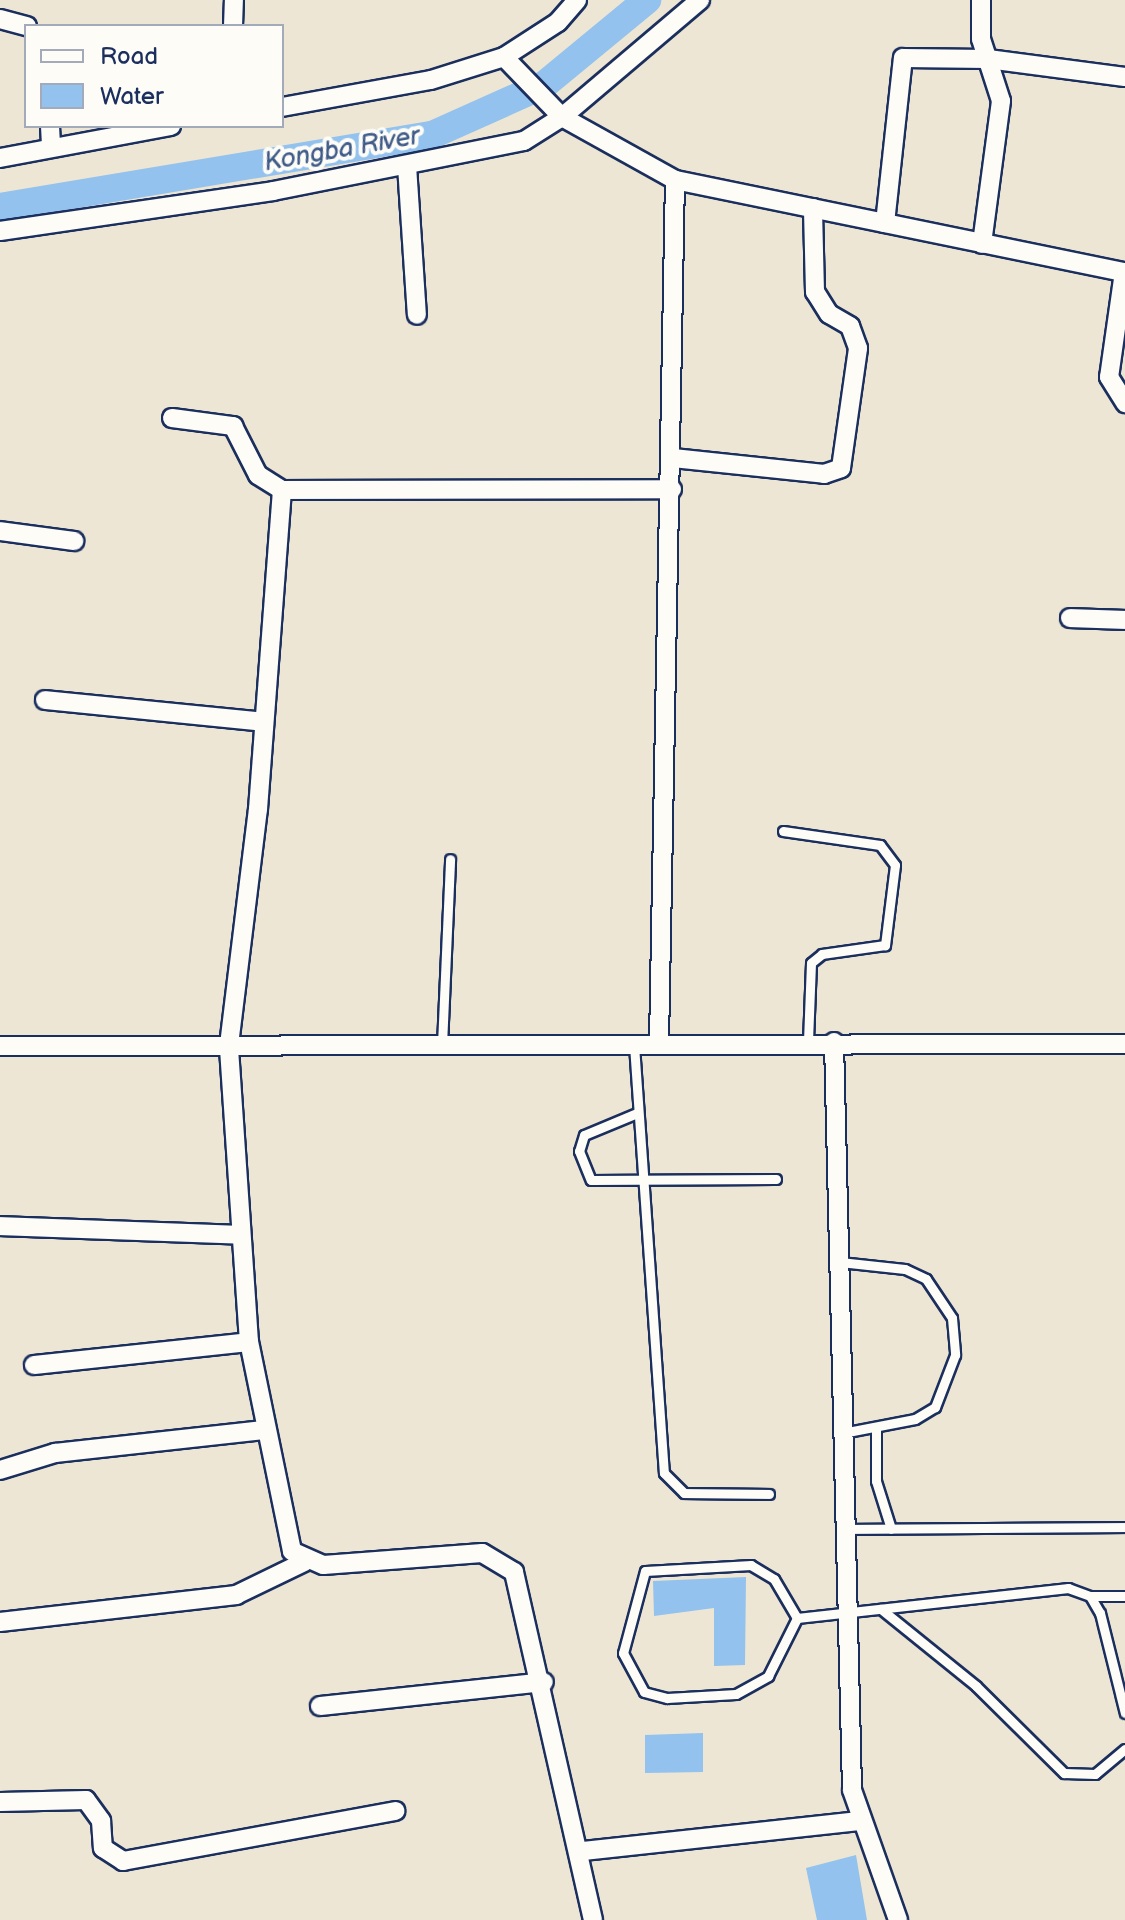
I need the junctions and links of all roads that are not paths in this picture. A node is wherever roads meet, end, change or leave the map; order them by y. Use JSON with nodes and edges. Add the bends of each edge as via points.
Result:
{"nodes":[{"id":1,"x":234,"y":0,"type":"edge"},
{"id":2,"x":577,"y":0,"type":"edge"},
{"id":3,"x":700,"y":0,"type":"edge"},
{"id":4,"x":981,"y":0,"type":"edge"},
{"id":5,"x":0,"y":19,"type":"edge"},
{"id":6,"x":233,"y":24,"type":"edge"},
{"id":7,"x":24,"y":25,"type":"edge"},
{"id":8,"x":988,"y":59,"type":"junction"},
{"id":9,"x":508,"y":61,"type":"junction"},
{"id":10,"x":1125,"y":77,"type":"edge"},
{"id":11,"x":284,"y":107,"type":"edge"},
{"id":12,"x":560,"y":114,"type":"junction"},
{"id":13,"x":50,"y":128,"type":"edge"},
{"id":14,"x":160,"y":128,"type":"edge"},
{"id":15,"x":51,"y":147,"type":"junction"},
{"id":16,"x":0,"y":158,"type":"edge"},
{"id":17,"x":407,"y":166,"type":"junction"},
{"id":18,"x":675,"y":180,"type":"junction"},
{"id":19,"x":813,"y":208,"type":"junction"},
{"id":20,"x":885,"y":223,"type":"junction"},
{"id":21,"x":0,"y":231,"type":"edge"},
{"id":22,"x":982,"y":244,"type":"junction"},
{"id":23,"x":1124,"y":272,"type":"edge"},
{"id":24,"x":417,"y":315,"type":"dead end"},
{"id":25,"x":1125,"y":403,"type":"edge"},
{"id":26,"x":172,"y":418,"type":"dead end"},
{"id":27,"x":673,"y":458,"type":"junction"},
{"id":28,"x":672,"y":489,"type":"junction"},
{"id":29,"x":282,"y":490,"type":"junction"},
{"id":30,"x":0,"y":531,"type":"edge"},
{"id":31,"x":74,"y":541,"type":"dead end"},
{"id":32,"x":1070,"y":618,"type":"dead end"},
{"id":33,"x":1125,"y":620,"type":"edge"},
{"id":34,"x":45,"y":700,"type":"dead end"},
{"id":35,"x":264,"y":722,"type":"junction"},
{"id":36,"x":783,"y":831,"type":"dead end"},
{"id":37,"x":450,"y":859,"type":"dead end"},
{"id":38,"x":808,"y":1042,"type":"junction"},
{"id":39,"x":834,"y":1042,"type":"junction"},
{"id":40,"x":659,"y":1043,"type":"junction"},
{"id":41,"x":634,"y":1044,"type":"junction"},
{"id":42,"x":1125,"y":1044,"type":"edge"},
{"id":43,"x":229,"y":1045,"type":"junction"},
{"id":44,"x":442,"y":1045,"type":"junction"},
{"id":45,"x":0,"y":1046,"type":"edge"},
{"id":46,"x":637,"y":1113,"type":"junction"},
{"id":47,"x":776,"y":1179,"type":"dead end"},
{"id":48,"x":642,"y":1183,"type":"junction"},
{"id":49,"x":0,"y":1226,"type":"edge"},
{"id":50,"x":240,"y":1235,"type":"junction"},
{"id":51,"x":840,"y":1262,"type":"junction"},
{"id":52,"x":249,"y":1342,"type":"junction"},
{"id":53,"x":34,"y":1365,"type":"dead end"},
{"id":54,"x":264,"y":1430,"type":"junction"},
{"id":55,"x":876,"y":1430,"type":"junction"},
{"id":56,"x":842,"y":1433,"type":"junction"},
{"id":57,"x":0,"y":1470,"type":"edge"},
{"id":58,"x":769,"y":1494,"type":"dead end"},
{"id":59,"x":1125,"y":1527,"type":"edge"},
{"id":60,"x":843,"y":1529,"type":"junction"},
{"id":61,"x":891,"y":1529,"type":"junction"},
{"id":62,"x":304,"y":1562,"type":"junction"},
{"id":63,"x":1090,"y":1596,"type":"junction"},
{"id":64,"x":1125,"y":1596,"type":"edge"},
{"id":65,"x":844,"y":1609,"type":"junction"},
{"id":66,"x":881,"y":1609,"type":"junction"},
{"id":67,"x":797,"y":1618,"type":"junction"},
{"id":68,"x":0,"y":1622,"type":"edge"},
{"id":69,"x":544,"y":1682,"type":"junction"},
{"id":70,"x":320,"y":1706,"type":"dead end"},
{"id":71,"x":1125,"y":1713,"type":"edge"},
{"id":72,"x":1125,"y":1749,"type":"edge"},
{"id":73,"x":0,"y":1802,"type":"edge"},
{"id":74,"x":395,"y":1811,"type":"dead end"},
{"id":75,"x":859,"y":1821,"type":"junction"},
{"id":76,"x":583,"y":1851,"type":"junction"},
{"id":77,"x":593,"y":1920,"type":"edge"},
{"id":78,"x":898,"y":1920,"type":"edge"}],
"edges":[{"from":1,"to":6,"type":"street"},
{"from":2,"to":9,"type":"street"},
{"from":3,"to":12,"type":"street"},
{"from":4,"to":8,"type":"street"},
{"from":5,"to":7,"type":"street"},
{"from":8,"to":10,"type":"street"},
{"from":8,"to":20,"type":"street","via":[[903,58]]},
{"from":8,"to":22,"type":"street","via":[[1001,101]]},
{"from":9,"to":11,"type":"street"},
{"from":9,"to":12,"type":"street"},
{"from":12,"to":17,"type":"street","via":[[524,141]]},
{"from":12,"to":18,"type":"street"},
{"from":13,"to":15,"type":"street"},
{"from":14,"to":15,"type":"street"},
{"from":15,"to":16,"type":"street"},
{"from":17,"to":21,"type":"street"},
{"from":17,"to":24,"type":"street"},
{"from":18,"to":19,"type":"street"},
{"from":18,"to":27,"type":"street"},
{"from":19,"to":20,"type":"street"},
{"from":19,"to":27,"type":"street","via":[[815,292],[829,314],[850,326],[858,348],[841,468],[824,474]]},
{"from":20,"to":22,"type":"street"},
{"from":22,"to":23,"type":"street"},
{"from":23,"to":25,"type":"street","via":[[1109,377]]},
{"from":26,"to":29,"type":"street","via":[[233,426],[258,475]]},
{"from":27,"to":28,"type":"street"},
{"from":28,"to":29,"type":"street"},
{"from":28,"to":40,"type":"street"},
{"from":29,"to":35,"type":"street"},
{"from":30,"to":31,"type":"street"},
{"from":32,"to":33,"type":"street"},
{"from":34,"to":35,"type":"street"},
{"from":35,"to":43,"type":"street"},
{"from":36,"to":38,"type":"lane","via":[[880,845],[895,865],[885,945],[822,954],[811,963]]},
{"from":37,"to":44,"type":"lane"},
{"from":38,"to":39,"type":"street"},
{"from":38,"to":40,"type":"street"},
{"from":39,"to":42,"type":"street"},
{"from":39,"to":51,"type":"street"},
{"from":40,"to":41,"type":"street"},
{"from":41,"to":44,"type":"street"},
{"from":41,"to":46,"type":"lane"},
{"from":43,"to":44,"type":"street"},
{"from":43,"to":45,"type":"street"},
{"from":43,"to":50,"type":"street"},
{"from":46,"to":48,"type":"lane"},
{"from":46,"to":48,"type":"lane","via":[[597,1124],[579,1151],[591,1180]]},
{"from":47,"to":48,"type":"lane"},
{"from":48,"to":58,"type":"lane","via":[[664,1473],[684,1493]]},
{"from":49,"to":50,"type":"street"},
{"from":50,"to":52,"type":"street"},
{"from":51,"to":55,"type":"lane","via":[[905,1269],[926,1279],[952,1318],[955,1355],[946,1394],[915,1419]]},
{"from":51,"to":56,"type":"street"},
{"from":52,"to":53,"type":"street"},
{"from":52,"to":54,"type":"street"},
{"from":54,"to":57,"type":"street","via":[[55,1453]]},
{"from":54,"to":62,"type":"street","via":[[292,1551]]},
{"from":55,"to":56,"type":"lane"},
{"from":55,"to":61,"type":"lane","via":[[876,1481]]},
{"from":56,"to":60,"type":"street"},
{"from":59,"to":61,"type":"lane"},
{"from":60,"to":61,"type":"lane"},
{"from":60,"to":65,"type":"street"},
{"from":62,"to":68,"type":"street","via":[[236,1595]]},
{"from":62,"to":69,"type":"street","via":[[482,1553],[504,1562],[522,1586]]},
{"from":63,"to":64,"type":"lane"},
{"from":63,"to":66,"type":"lane","via":[[1068,1588],[937,1597]]},
{"from":63,"to":71,"type":"lane"},
{"from":65,"to":66,"type":"lane"},
{"from":65,"to":67,"type":"lane"},
{"from":65,"to":75,"type":"street"},
{"from":66,"to":72,"type":"lane","via":[[976,1686],[1064,1773],[1095,1774]]},
{"from":67,"to":67,"type":"lane","via":[[768,1676],[736,1694],[667,1698],[644,1692],[623,1653],[645,1571],[751,1565],[774,1579]]},
{"from":69,"to":70,"type":"street"},
{"from":69,"to":76,"type":"street"},
{"from":73,"to":74,"type":"street","via":[[86,1800],[101,1821],[103,1848],[123,1861]]},
{"from":75,"to":76,"type":"street"},
{"from":75,"to":78,"type":"street"},
{"from":76,"to":77,"type":"street"}]}
